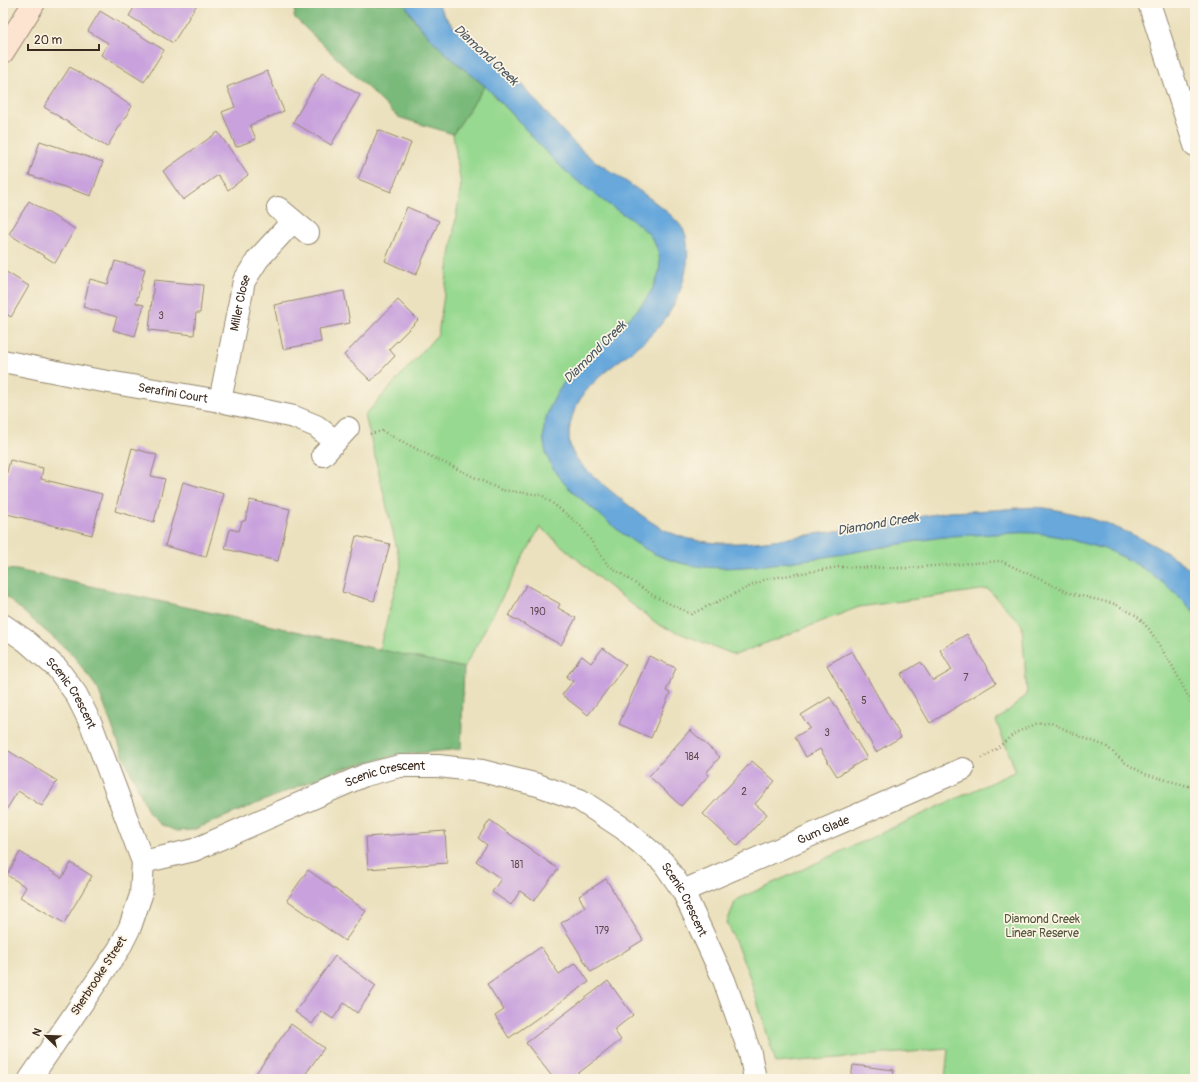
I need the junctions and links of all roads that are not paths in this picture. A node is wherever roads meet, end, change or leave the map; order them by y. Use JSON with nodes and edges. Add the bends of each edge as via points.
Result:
{"nodes":[{"id":1,"x":34,"y":3,"type":"edge"},
{"id":2,"x":1149,"y":3,"type":"edge"},
{"id":3,"x":3,"y":52,"type":"edge"},
{"id":4,"x":1195,"y":145,"type":"edge"},
{"id":5,"x":293,"y":221,"type":"dead end"},
{"id":6,"x":3,"y":361,"type":"edge"},
{"id":7,"x":220,"y":401,"type":"junction"},
{"id":8,"x":335,"y":441,"type":"road end"},
{"id":9,"x":3,"y":625,"type":"edge"},
{"id":10,"x":963,"y":769,"type":"road end"},
{"id":11,"x":143,"y":862,"type":"junction"},
{"id":12,"x":683,"y":891,"type":"junction"},
{"id":13,"x":30,"y":1079,"type":"edge"},
{"id":14,"x":755,"y":1079,"type":"edge"}],
"edges":[{"from":1,"to":3,"type":"street"},
{"from":2,"to":4,"type":"street"},
{"from":5,"to":7,"type":"street","name":"Miller Close","via":[[258,259],[244,281]]},
{"from":6,"to":7,"type":"street","name":"Serafini Court"},
{"from":7,"to":8,"type":"street","name":"Serafini Court","via":[[306,420]]},
{"from":9,"to":11,"type":"street","name":"Scenic Crescent","via":[[57,668],[76,694],[91,724]]},
{"from":10,"to":12,"type":"street","name":"Gum Glade"},
{"from":11,"to":12,"type":"street","name":"Scenic Crescent","via":[[194,850],[364,775],[400,766],[438,766],[482,771],[538,785],[580,800],[624,829],[662,862]]},
{"from":11,"to":13,"type":"street","name":"Sherbrooke Street","via":[[141,895],[119,949]]},
{"from":12,"to":14,"type":"street","name":"Scenic Crescent","via":[[724,980],[750,1054]]}]}
